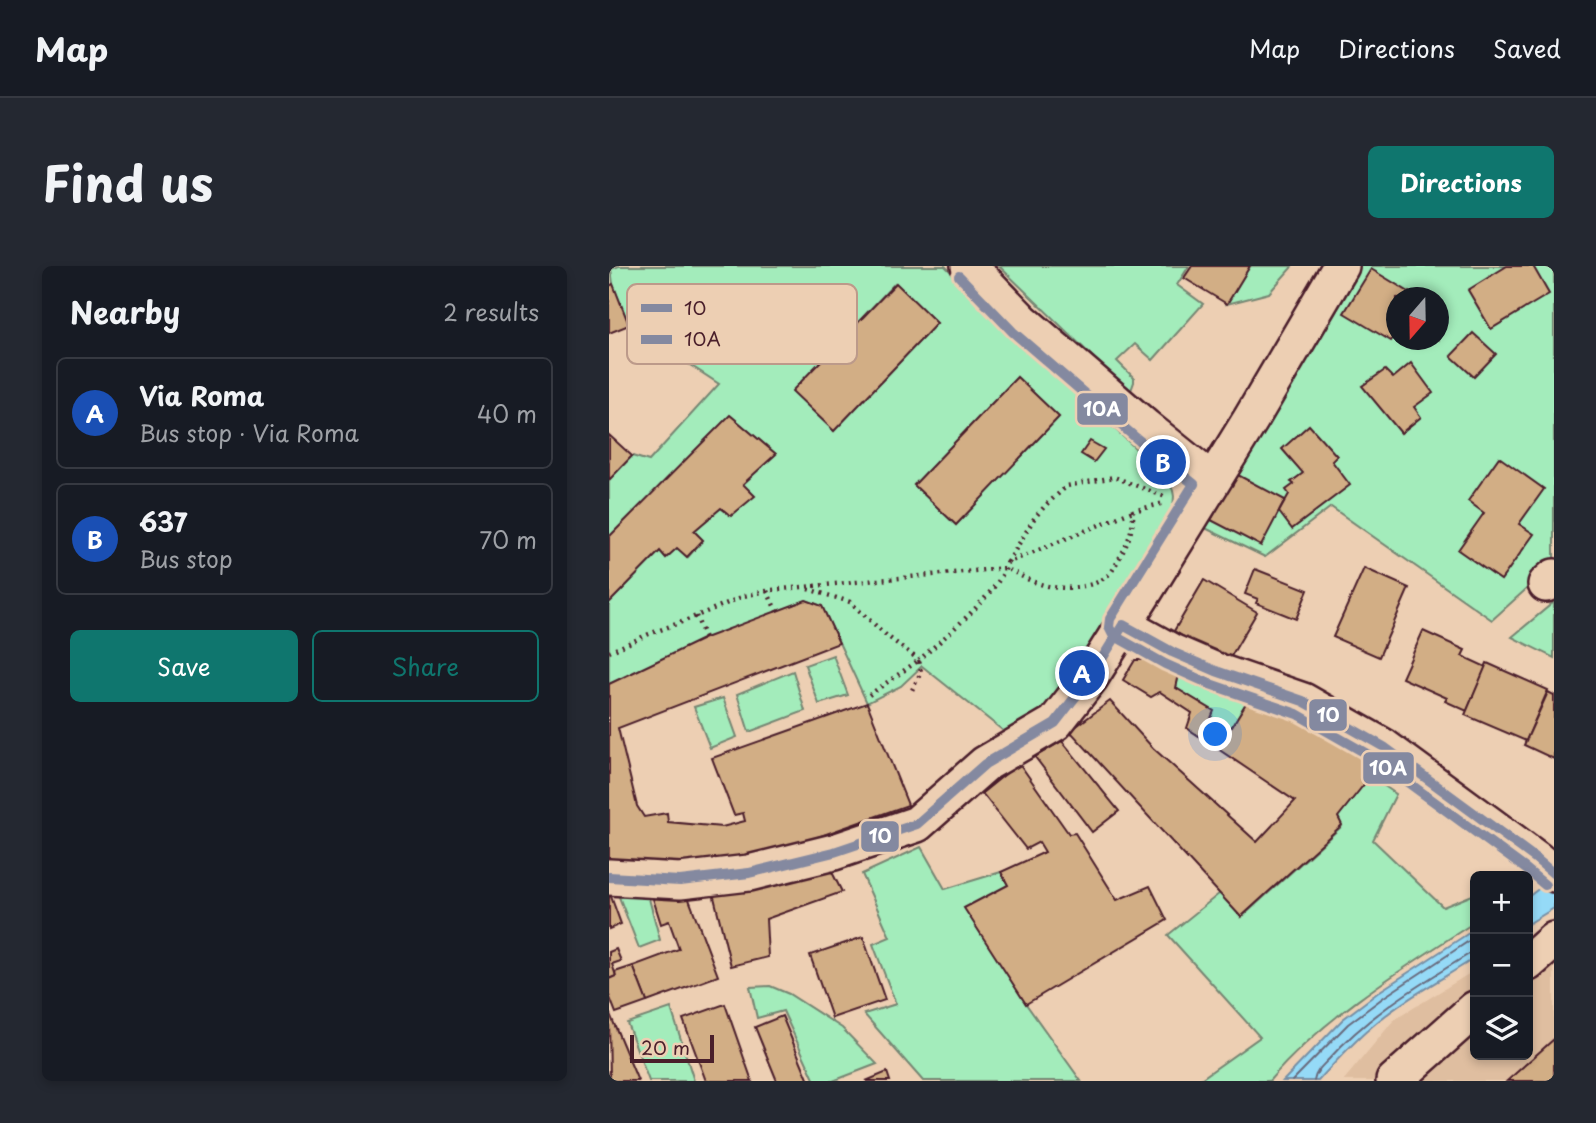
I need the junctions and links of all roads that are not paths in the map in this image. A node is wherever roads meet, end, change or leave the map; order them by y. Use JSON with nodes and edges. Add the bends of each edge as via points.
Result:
{"nodes":[{"id":1,"x":969,"y":266,"type":"edge"},
{"id":2,"x":1341,"y":266,"type":"edge"},
{"id":3,"x":1212,"y":481,"type":"junction"},
{"id":4,"x":1123,"y":625,"type":"junction"},
{"id":5,"x":1548,"y":857,"type":"edge"},
{"id":6,"x":609,"y":877,"type":"edge"},
{"id":7,"x":1554,"y":940,"type":"edge"},
{"id":8,"x":1533,"y":959,"type":"edge"},
{"id":9,"x":1470,"y":1013,"type":"edge"},
{"id":10,"x":1394,"y":1081,"type":"edge"}],
"edges":[{"from":1,"to":3,"type":"street","via":[[1022,321]]},
{"from":2,"to":3,"type":"street"},
{"from":3,"to":4,"type":"street"},
{"from":4,"to":5,"type":"street","via":[[1216,671],[1303,701],[1384,747]]},
{"from":4,"to":6,"type":"street","via":[[1055,723],[985,764],[917,824],[834,852],[749,873],[680,881]]},
{"from":7,"to":8,"type":"street"},
{"from":9,"to":10,"type":"street"}]}
